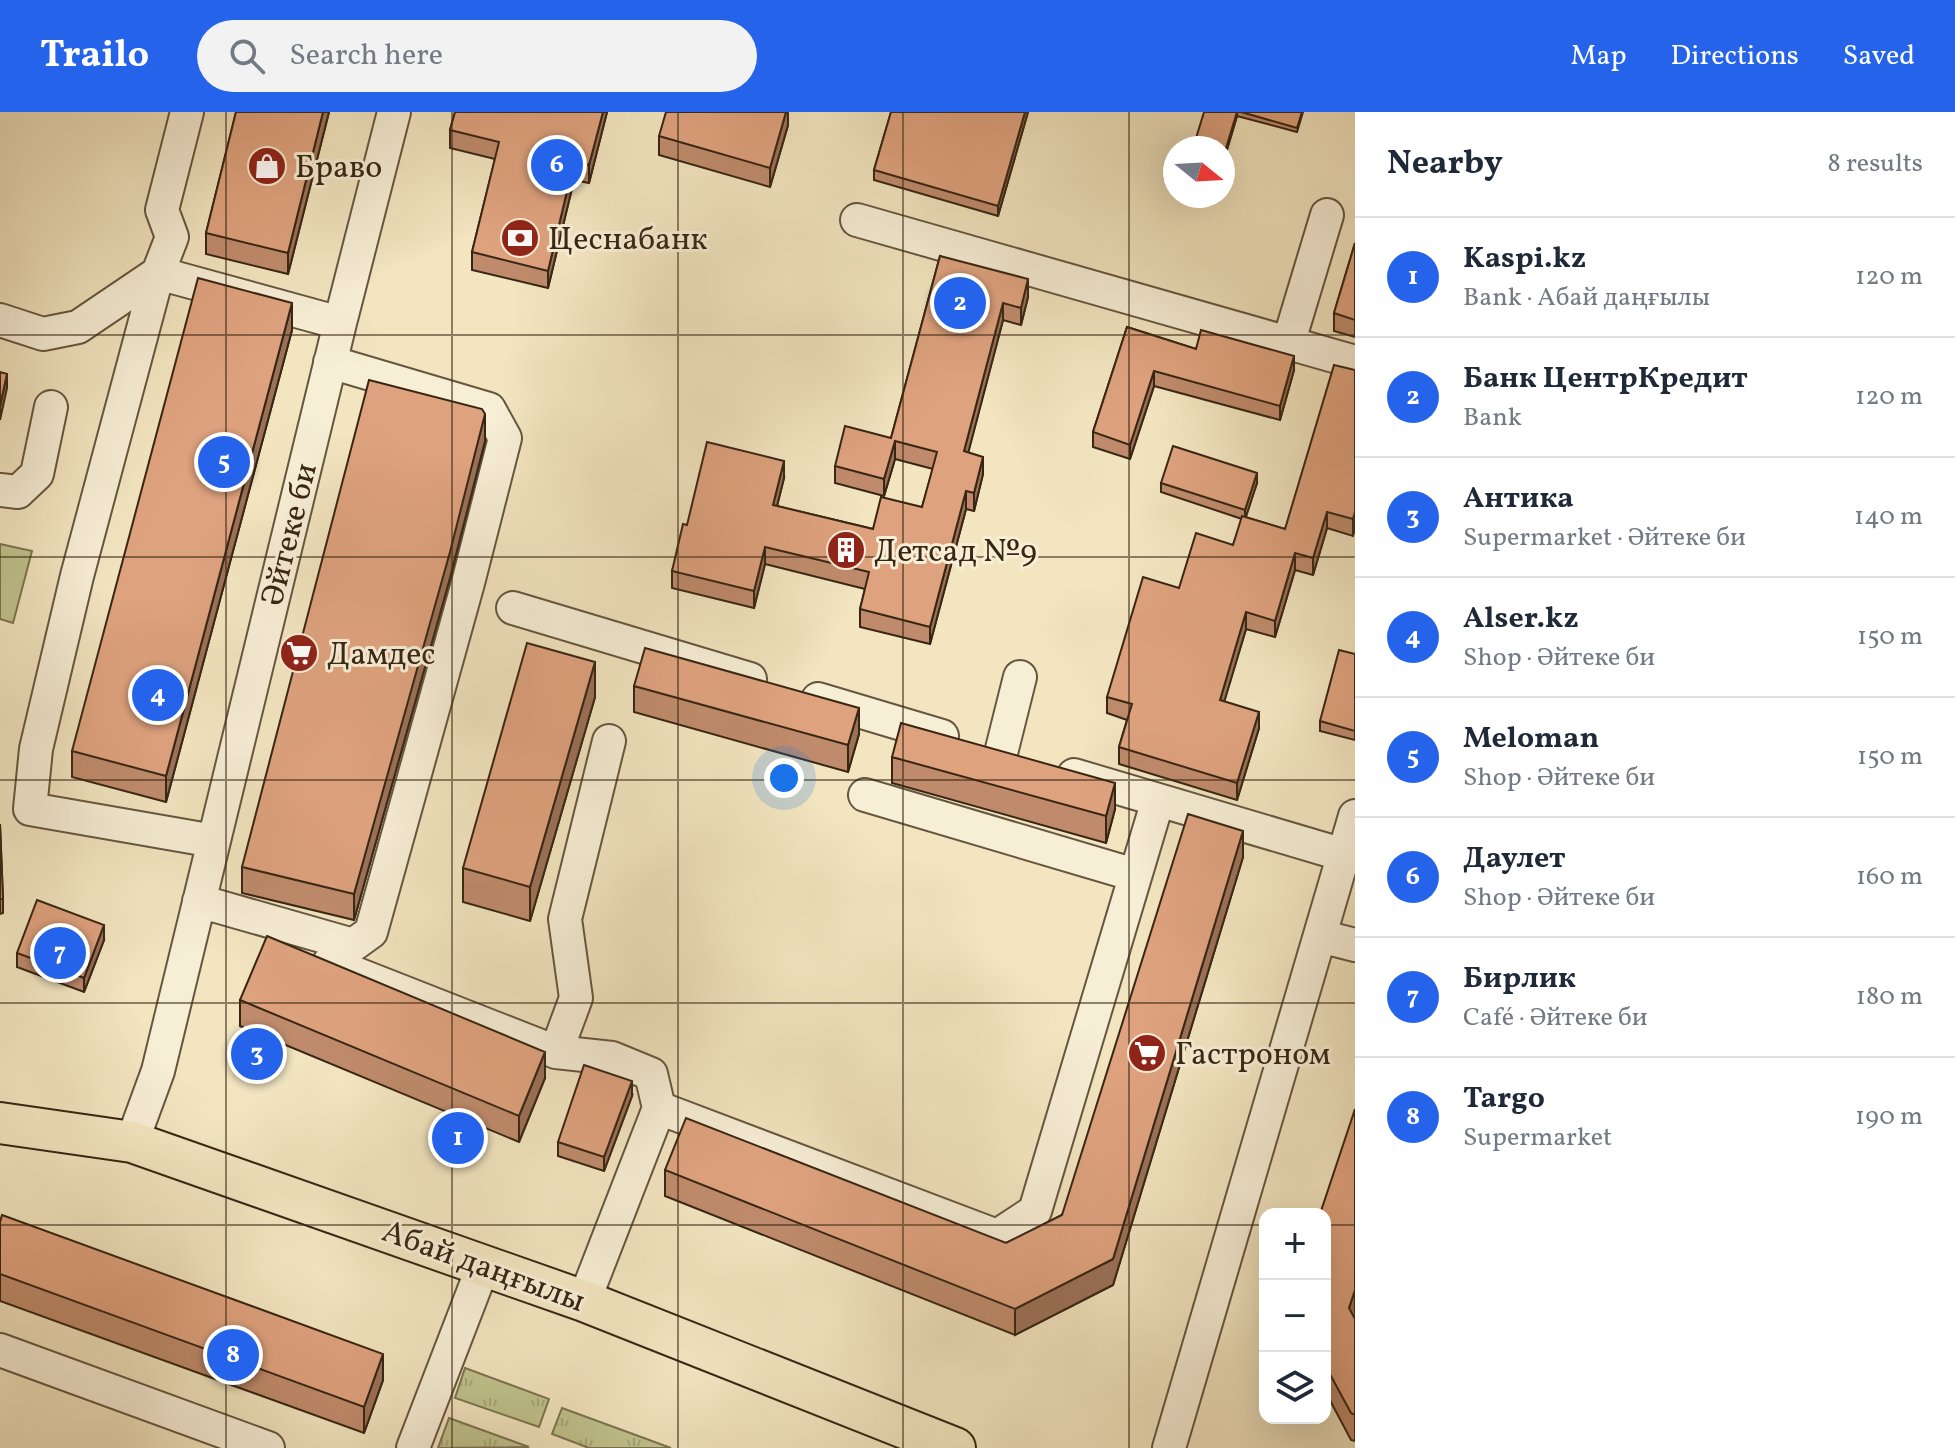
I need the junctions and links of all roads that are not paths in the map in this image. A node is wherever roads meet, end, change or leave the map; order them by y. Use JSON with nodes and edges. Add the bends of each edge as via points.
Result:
{"nodes":[{"id":1,"x":187,"y":112,"type":"edge"},
{"id":2,"x":394,"y":112,"type":"edge"},
{"id":3,"x":1327,"y":215,"type":"dead end"},
{"id":4,"x":857,"y":220,"type":"dead end"},
{"id":5,"x":158,"y":273,"type":"junction"},
{"id":6,"x":0,"y":320,"type":"edge"},
{"id":7,"x":340,"y":323,"type":"junction"},
{"id":8,"x":1289,"y":341,"type":"junction"},
{"id":9,"x":330,"y":362,"type":"junction"},
{"id":10,"x":1355,"y":362,"type":"edge"},
{"id":11,"x":51,"y":407,"type":"dead end"},
{"id":12,"x":0,"y":490,"type":"edge"},
{"id":13,"x":513,"y":608,"type":"dead end"},
{"id":14,"x":1020,"y":677,"type":"dead end"},
{"id":15,"x":609,"y":741,"type":"dead end"},
{"id":16,"x":1025,"y":760,"type":"junction"},
{"id":17,"x":865,"y":795,"type":"dead end"},
{"id":18,"x":1158,"y":800,"type":"junction"},
{"id":19,"x":1355,"y":816,"type":"edge"},
{"id":20,"x":214,"y":841,"type":"junction"},
{"id":21,"x":1344,"y":855,"type":"junction"},
{"id":22,"x":1135,"y":875,"type":"junction"},
{"id":23,"x":199,"y":901,"type":"junction"},
{"id":24,"x":1320,"y":936,"type":"junction"},
{"id":25,"x":1355,"y":945,"type":"edge"},
{"id":26,"x":318,"y":959,"type":"edge"},
{"id":27,"x":556,"y":1052,"type":"junction"},
{"id":28,"x":659,"y":1108,"type":"junction"},
{"id":29,"x":0,"y":1123,"type":"edge"},
{"id":30,"x":132,"y":1142,"type":"junction"},
{"id":31,"x":484,"y":1264,"type":"junction"},
{"id":32,"x":584,"y":1301,"type":"junction"},
{"id":33,"x":0,"y":1350,"type":"edge"},
{"id":34,"x":268,"y":1448,"type":"edge"},
{"id":35,"x":413,"y":1448,"type":"edge"},
{"id":36,"x":955,"y":1448,"type":"edge"},
{"id":37,"x":1169,"y":1448,"type":"edge"}],
"edges":[{"from":1,"to":5,"type":"street","via":[[162,210],[172,237]]},
{"from":2,"to":7,"type":"street","name":"Әйтеке би"},
{"from":3,"to":8,"type":"street"},
{"from":4,"to":8,"type":"street"},
{"from":5,"to":6,"type":"street","via":[[78,327],[43,334]]},
{"from":5,"to":7,"type":"street"},
{"from":5,"to":20,"type":"street","via":[[63,633],[36,749],[30,809]]},
{"from":7,"to":9,"type":"street","name":"Әйтеке би"},
{"from":8,"to":10,"type":"street"},
{"from":9,"to":20,"type":"street","name":"Әйтеке би"},
{"from":9,"to":23,"type":"street","via":[[489,409],[505,438],[371,932],[353,945]]},
{"from":11,"to":12,"type":"street","via":[[37,474],[18,492]]},
{"from":13,"to":16,"type":"street"},
{"from":14,"to":16,"type":"street"},
{"from":15,"to":27,"type":"street","via":[[565,919],[576,998]]},
{"from":16,"to":18,"type":"street"},
{"from":17,"to":22,"type":"street"},
{"from":18,"to":21,"type":"street"},
{"from":18,"to":22,"type":"street"},
{"from":19,"to":21,"type":"street"},
{"from":20,"to":23,"type":"street","name":"Әйтеке би"},
{"from":21,"to":24,"type":"street"},
{"from":22,"to":28,"type":"street","via":[[1035,1211],[997,1236]]},
{"from":23,"to":30,"type":"street","name":"Әйтеке би","via":[[158,1071]]},
{"from":24,"to":25,"type":"street"},
{"from":24,"to":37,"type":"street"},
{"from":26,"to":27,"type":"street"},
{"from":27,"to":28,"type":"street","via":[[612,1058],[651,1074]]},
{"from":28,"to":32,"type":"street"},
{"from":29,"to":30,"type":"main road","name":"Абай даңғылы"},
{"from":30,"to":31,"type":"main road","name":"Абай даңғылы"},
{"from":31,"to":32,"type":"main road","name":"Абай даңғылы"},
{"from":31,"to":35,"type":"street"},
{"from":32,"to":36,"type":"main road","name":"Абай даңғылы"},
{"from":33,"to":34,"type":"street"}]}
